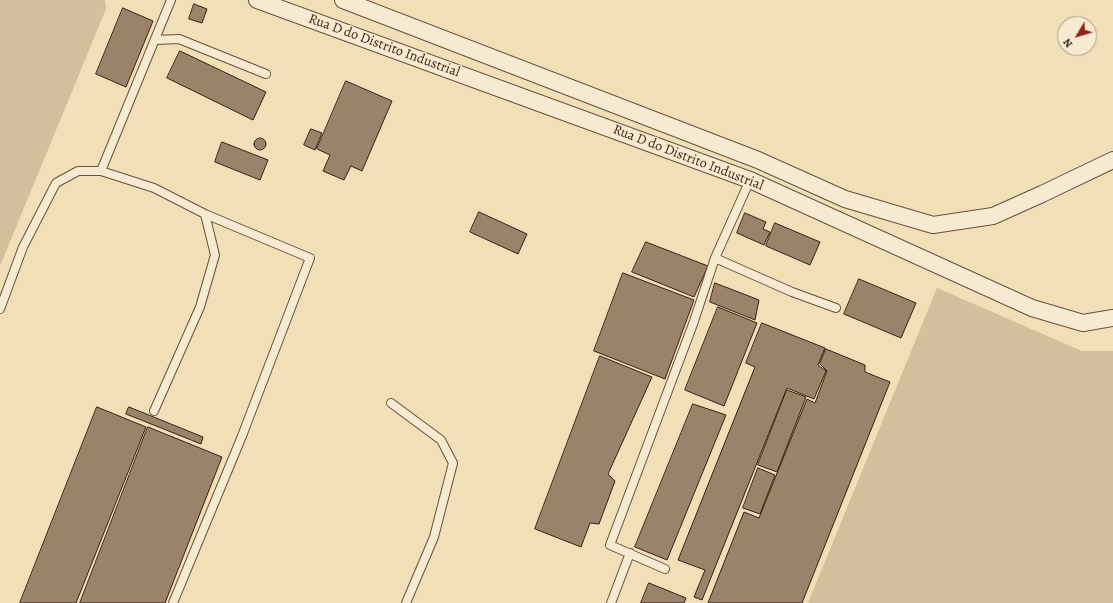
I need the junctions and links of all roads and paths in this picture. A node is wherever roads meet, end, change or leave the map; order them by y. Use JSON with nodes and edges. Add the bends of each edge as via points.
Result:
{"nodes":[{"id":1,"x":171,"y":0,"type":"edge"},
{"id":2,"x":256,"y":0,"type":"edge"},
{"id":3,"x":343,"y":0,"type":"edge"},
{"id":4,"x":155,"y":40,"type":"junction"},
{"id":5,"x":266,"y":74,"type":"dead end"},
{"id":6,"x":758,"y":160,"type":"junction"},
{"id":7,"x":1113,"y":160,"type":"edge"},
{"id":8,"x":101,"y":171,"type":"junction"},
{"id":9,"x":750,"y":180,"type":"junction"},
{"id":10,"x":205,"y":214,"type":"junction"},
{"id":11,"x":715,"y":258,"type":"junction"},
{"id":12,"x":836,"y":308,"type":"dead end"},
{"id":13,"x":0,"y":310,"type":"edge"},
{"id":14,"x":1113,"y":318,"type":"edge"},
{"id":15,"x":391,"y":403,"type":"dead end"},
{"id":16,"x":154,"y":411,"type":"dead end"},
{"id":17,"x":630,"y":553,"type":"junction"},
{"id":18,"x":665,"y":569,"type":"dead end"},
{"id":19,"x":173,"y":603,"type":"edge"},
{"id":20,"x":406,"y":603,"type":"edge"},
{"id":21,"x":611,"y":603,"type":"edge"}],
"edges":[{"from":1,"to":4,"type":"lane"},
{"from":2,"to":9,"type":"street","name":"Rua D do Distrito Industrial"},
{"from":3,"to":6,"type":"street","name":"Rua D do Distrito Industrial"},
{"from":4,"to":5,"type":"lane","via":[[179,39]]},
{"from":4,"to":8,"type":"lane"},
{"from":6,"to":7,"type":"street","name":"Rua D do Distrito Industrial","via":[[845,199],[933,225],[993,216]]},
{"from":6,"to":9,"type":"street"},
{"from":8,"to":10,"type":"lane","via":[[154,188]]},
{"from":8,"to":13,"type":"lane","via":[[78,171],[56,182],[23,247]]},
{"from":9,"to":11,"type":"lane"},
{"from":9,"to":14,"type":"street","name":"Rua D do Distrito Industrial","via":[[1032,308],[1083,323]]},
{"from":10,"to":16,"type":"lane","via":[[215,255],[200,307]]},
{"from":10,"to":19,"type":"lane","via":[[310,258],[242,436]]},
{"from":11,"to":12,"type":"lane","via":[[792,292]]},
{"from":11,"to":17,"type":"lane","via":[[610,545]]},
{"from":15,"to":20,"type":"lane","via":[[441,440],[453,463],[434,537]]},
{"from":17,"to":18,"type":"lane"},
{"from":17,"to":21,"type":"lane"}]}
